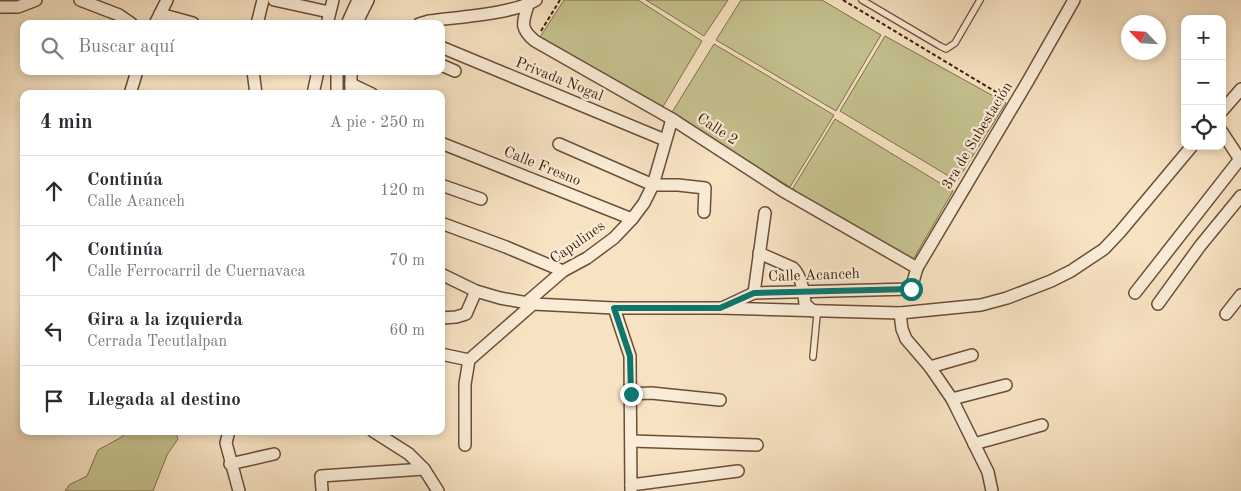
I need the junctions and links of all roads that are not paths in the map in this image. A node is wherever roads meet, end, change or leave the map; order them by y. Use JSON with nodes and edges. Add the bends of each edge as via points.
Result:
{"nodes":[{"id":1,"x":36,"y":0,"type":"edge"},
{"id":2,"x":82,"y":0,"type":"edge"},
{"id":3,"x":167,"y":0,"type":"edge"},
{"id":4,"x":264,"y":0,"type":"edge"},
{"id":5,"x":274,"y":0,"type":"edge"},
{"id":6,"x":333,"y":0,"type":"edge"},
{"id":7,"x":358,"y":0,"type":"edge"},
{"id":8,"x":368,"y":0,"type":"edge"},
{"id":9,"x":862,"y":0,"type":"edge"},
{"id":10,"x":980,"y":0,"type":"edge"},
{"id":11,"x":1074,"y":0,"type":"edge"},
{"id":12,"x":532,"y":2,"type":"edge"},
{"id":13,"x":0,"y":7,"type":"edge"},
{"id":14,"x":328,"y":18,"type":"edge"},
{"id":15,"x":157,"y":19,"type":"edge"},
{"id":16,"x":126,"y":20,"type":"edge"},
{"id":17,"x":258,"y":20,"type":"edge"},
{"id":18,"x":349,"y":20,"type":"edge"},
{"id":19,"x":358,"y":20,"type":"edge"},
{"id":20,"x":429,"y":20,"type":"edge"},
{"id":21,"x":445,"y":49,"type":"edge"},
{"id":22,"x":445,"y":67,"type":"edge"},
{"id":23,"x":456,"y":71,"type":"dead end"},
{"id":24,"x":136,"y":75,"type":"edge"},
{"id":25,"x":253,"y":75,"type":"edge"},
{"id":26,"x":317,"y":75,"type":"edge"},
{"id":27,"x":338,"y":75,"type":"edge"},
{"id":28,"x":351,"y":75,"type":"edge"},
{"id":29,"x":1241,"y":88,"type":"edge"},
{"id":30,"x":351,"y":89,"type":"edge"},
{"id":31,"x":131,"y":90,"type":"edge"},
{"id":32,"x":255,"y":90,"type":"edge"},
{"id":33,"x":314,"y":90,"type":"edge"},
{"id":34,"x":337,"y":90,"type":"edge"},
{"id":35,"x":1226,"y":106,"type":"edge"},
{"id":36,"x":672,"y":119,"type":"junction"},
{"id":37,"x":1226,"y":137,"type":"edge"},
{"id":38,"x":665,"y":140,"type":"junction"},
{"id":39,"x":559,"y":144,"type":"dead end"},
{"id":40,"x":445,"y":145,"type":"edge"},
{"id":41,"x":1189,"y":150,"type":"edge"},
{"id":42,"x":1239,"y":154,"type":"edge"},
{"id":43,"x":653,"y":185,"type":"junction"},
{"id":44,"x":445,"y":186,"type":"edge"},
{"id":45,"x":1241,"y":196,"type":"edge"},
{"id":46,"x":481,"y":199,"type":"dead end"},
{"id":47,"x":704,"y":212,"type":"dead end"},
{"id":48,"x":764,"y":213,"type":"dead end"},
{"id":49,"x":632,"y":219,"type":"junction"},
{"id":50,"x":445,"y":224,"type":"edge"},
{"id":51,"x":759,"y":253,"type":"junction"},
{"id":52,"x":917,"y":268,"type":"junction"},
{"id":53,"x":563,"y":271,"type":"junction"},
{"id":54,"x":445,"y":276,"type":"edge"},
{"id":55,"x":911,"y":289,"type":"joint"},
{"id":56,"x":476,"y":291,"type":"junction"},
{"id":57,"x":804,"y":291,"type":"junction"},
{"id":58,"x":754,"y":293,"type":"junction"},
{"id":59,"x":1134,"y":293,"type":"dead end"},
{"id":60,"x":1241,"y":295,"type":"edge"},
{"id":61,"x":529,"y":303,"type":"junction"},
{"id":62,"x":1158,"y":304,"type":"dead end"},
{"id":63,"x":614,"y":308,"type":"junction"},
{"id":64,"x":720,"y":308,"type":"junction"},
{"id":65,"x":813,"y":311,"type":"junction"},
{"id":66,"x":900,"y":314,"type":"junction"},
{"id":67,"x":1226,"y":314,"type":"dead end"},
{"id":68,"x":445,"y":318,"type":"edge"},
{"id":69,"x":445,"y":355,"type":"edge"},
{"id":70,"x":972,"y":355,"type":"dead end"},
{"id":71,"x":813,"y":357,"type":"dead end"},
{"id":72,"x":469,"y":360,"type":"junction"},
{"id":73,"x":930,"y":367,"type":"junction"},
{"id":74,"x":1006,"y":385,"type":"dead end"},
{"id":75,"x":631,"y":394,"type":"junction"},
{"id":76,"x":952,"y":399,"type":"junction"},
{"id":77,"x":720,"y":400,"type":"dead end"},
{"id":78,"x":1042,"y":425,"type":"dead end"},
{"id":79,"x":228,"y":435,"type":"edge"},
{"id":80,"x":379,"y":435,"type":"edge"},
{"id":81,"x":631,"y":441,"type":"junction"},
{"id":82,"x":974,"y":444,"type":"junction"},
{"id":83,"x":465,"y":445,"type":"dead end"},
{"id":84,"x":757,"y":445,"type":"dead end"},
{"id":85,"x":274,"y":454,"type":"dead end"},
{"id":86,"x":230,"y":464,"type":"junction"},
{"id":87,"x":424,"y":469,"type":"junction"},
{"id":88,"x":738,"y":471,"type":"dead end"},
{"id":89,"x":631,"y":488,"type":"edge"},
{"id":90,"x":322,"y":490,"type":"edge"},
{"id":91,"x":239,"y":491,"type":"edge"},
{"id":92,"x":438,"y":491,"type":"edge"},
{"id":93,"x":992,"y":491,"type":"edge"}],
"edges":[{"from":1,"to":13,"type":"street","via":[[18,7]]},
{"from":2,"to":16,"type":"street"},
{"from":3,"to":15,"type":"street"},
{"from":4,"to":17,"type":"street"},
{"from":5,"to":14,"type":"street"},
{"from":6,"to":14,"type":"street"},
{"from":7,"to":18,"type":"street"},
{"from":8,"to":19,"type":"street"},
{"from":9,"to":10,"type":"lane","via":[[946,49],[955,43]]},
{"from":11,"to":52,"type":"street","name":"3ra de Subestación"},
{"from":12,"to":20,"type":"street","via":[[511,9]]},
{"from":12,"to":36,"type":"street","name":"Calle 2","via":[[523,25],[526,34],[534,41]]},
{"from":21,"to":38,"type":"street","name":"Privada Nogal"},
{"from":22,"to":23,"type":"street"},
{"from":24,"to":31,"type":"street"},
{"from":25,"to":32,"type":"street"},
{"from":26,"to":33,"type":"street"},
{"from":27,"to":34,"type":"street"},
{"from":28,"to":30,"type":"street"},
{"from":29,"to":35,"type":"street"},
{"from":36,"to":38,"type":"street","name":"Capulines"},
{"from":36,"to":52,"type":"street","name":"Calle 2","via":[[783,192]]},
{"from":37,"to":42,"type":"street"},
{"from":38,"to":43,"type":"street","name":"Capulines"},
{"from":39,"to":43,"type":"street"},
{"from":40,"to":49,"type":"street","name":"Calle Fresno"},
{"from":41,"to":66,"type":"street","via":[[1104,249],[1071,271],[1007,298],[981,305]]},
{"from":42,"to":59,"type":"street"},
{"from":43,"to":47,"type":"street","via":[[705,188]]},
{"from":43,"to":49,"type":"street","name":"Capulines"},
{"from":44,"to":46,"type":"street"},
{"from":45,"to":62,"type":"street"},
{"from":48,"to":51,"type":"street"},
{"from":49,"to":53,"type":"street","name":"Capulines","via":[[614,238]]},
{"from":50,"to":53,"type":"street"},
{"from":51,"to":57,"type":"street","via":[[792,268]]},
{"from":51,"to":58,"type":"street"},
{"from":52,"to":55,"type":"street","name":"3ra de Subestación"},
{"from":53,"to":61,"type":"street","name":"Capulines"},
{"from":54,"to":56,"type":"street"},
{"from":55,"to":57,"type":"street","name":"Calle Acanceh"},
{"from":56,"to":61,"type":"street"},
{"from":56,"to":68,"type":"street","via":[[466,314]]},
{"from":57,"to":58,"type":"street","name":"Calle Acanceh"},
{"from":57,"to":65,"type":"street","via":[[805,304]]},
{"from":58,"to":64,"type":"street","name":"Calle Acanceh"},
{"from":60,"to":67,"type":"street"},
{"from":61,"to":63,"type":"street"},
{"from":61,"to":72,"type":"street","name":"Capulines"},
{"from":63,"to":64,"type":"street"},
{"from":63,"to":75,"type":"street","via":[[630,356]]},
{"from":64,"to":65,"type":"street"},
{"from":65,"to":66,"type":"street"},
{"from":65,"to":71,"type":"lane","via":[[817,315]]},
{"from":66,"to":73,"type":"street","via":[[906,339]]},
{"from":69,"to":72,"type":"street"},
{"from":70,"to":73,"type":"street"},
{"from":72,"to":83,"type":"street","via":[[465,384]]},
{"from":73,"to":76,"type":"street"},
{"from":74,"to":76,"type":"street"},
{"from":75,"to":77,"type":"street"},
{"from":75,"to":81,"type":"street"},
{"from":76,"to":82,"type":"street"},
{"from":78,"to":82,"type":"street"},
{"from":79,"to":86,"type":"street","via":[[226,443]]},
{"from":80,"to":87,"type":"street","via":[[409,454]]},
{"from":81,"to":84,"type":"street"},
{"from":81,"to":89,"type":"street"},
{"from":82,"to":93,"type":"street","via":[[988,472]]},
{"from":85,"to":86,"type":"street"},
{"from":86,"to":91,"type":"street"},
{"from":87,"to":90,"type":"street","via":[[321,476]]},
{"from":87,"to":92,"type":"street"},
{"from":88,"to":89,"type":"street"}]}
